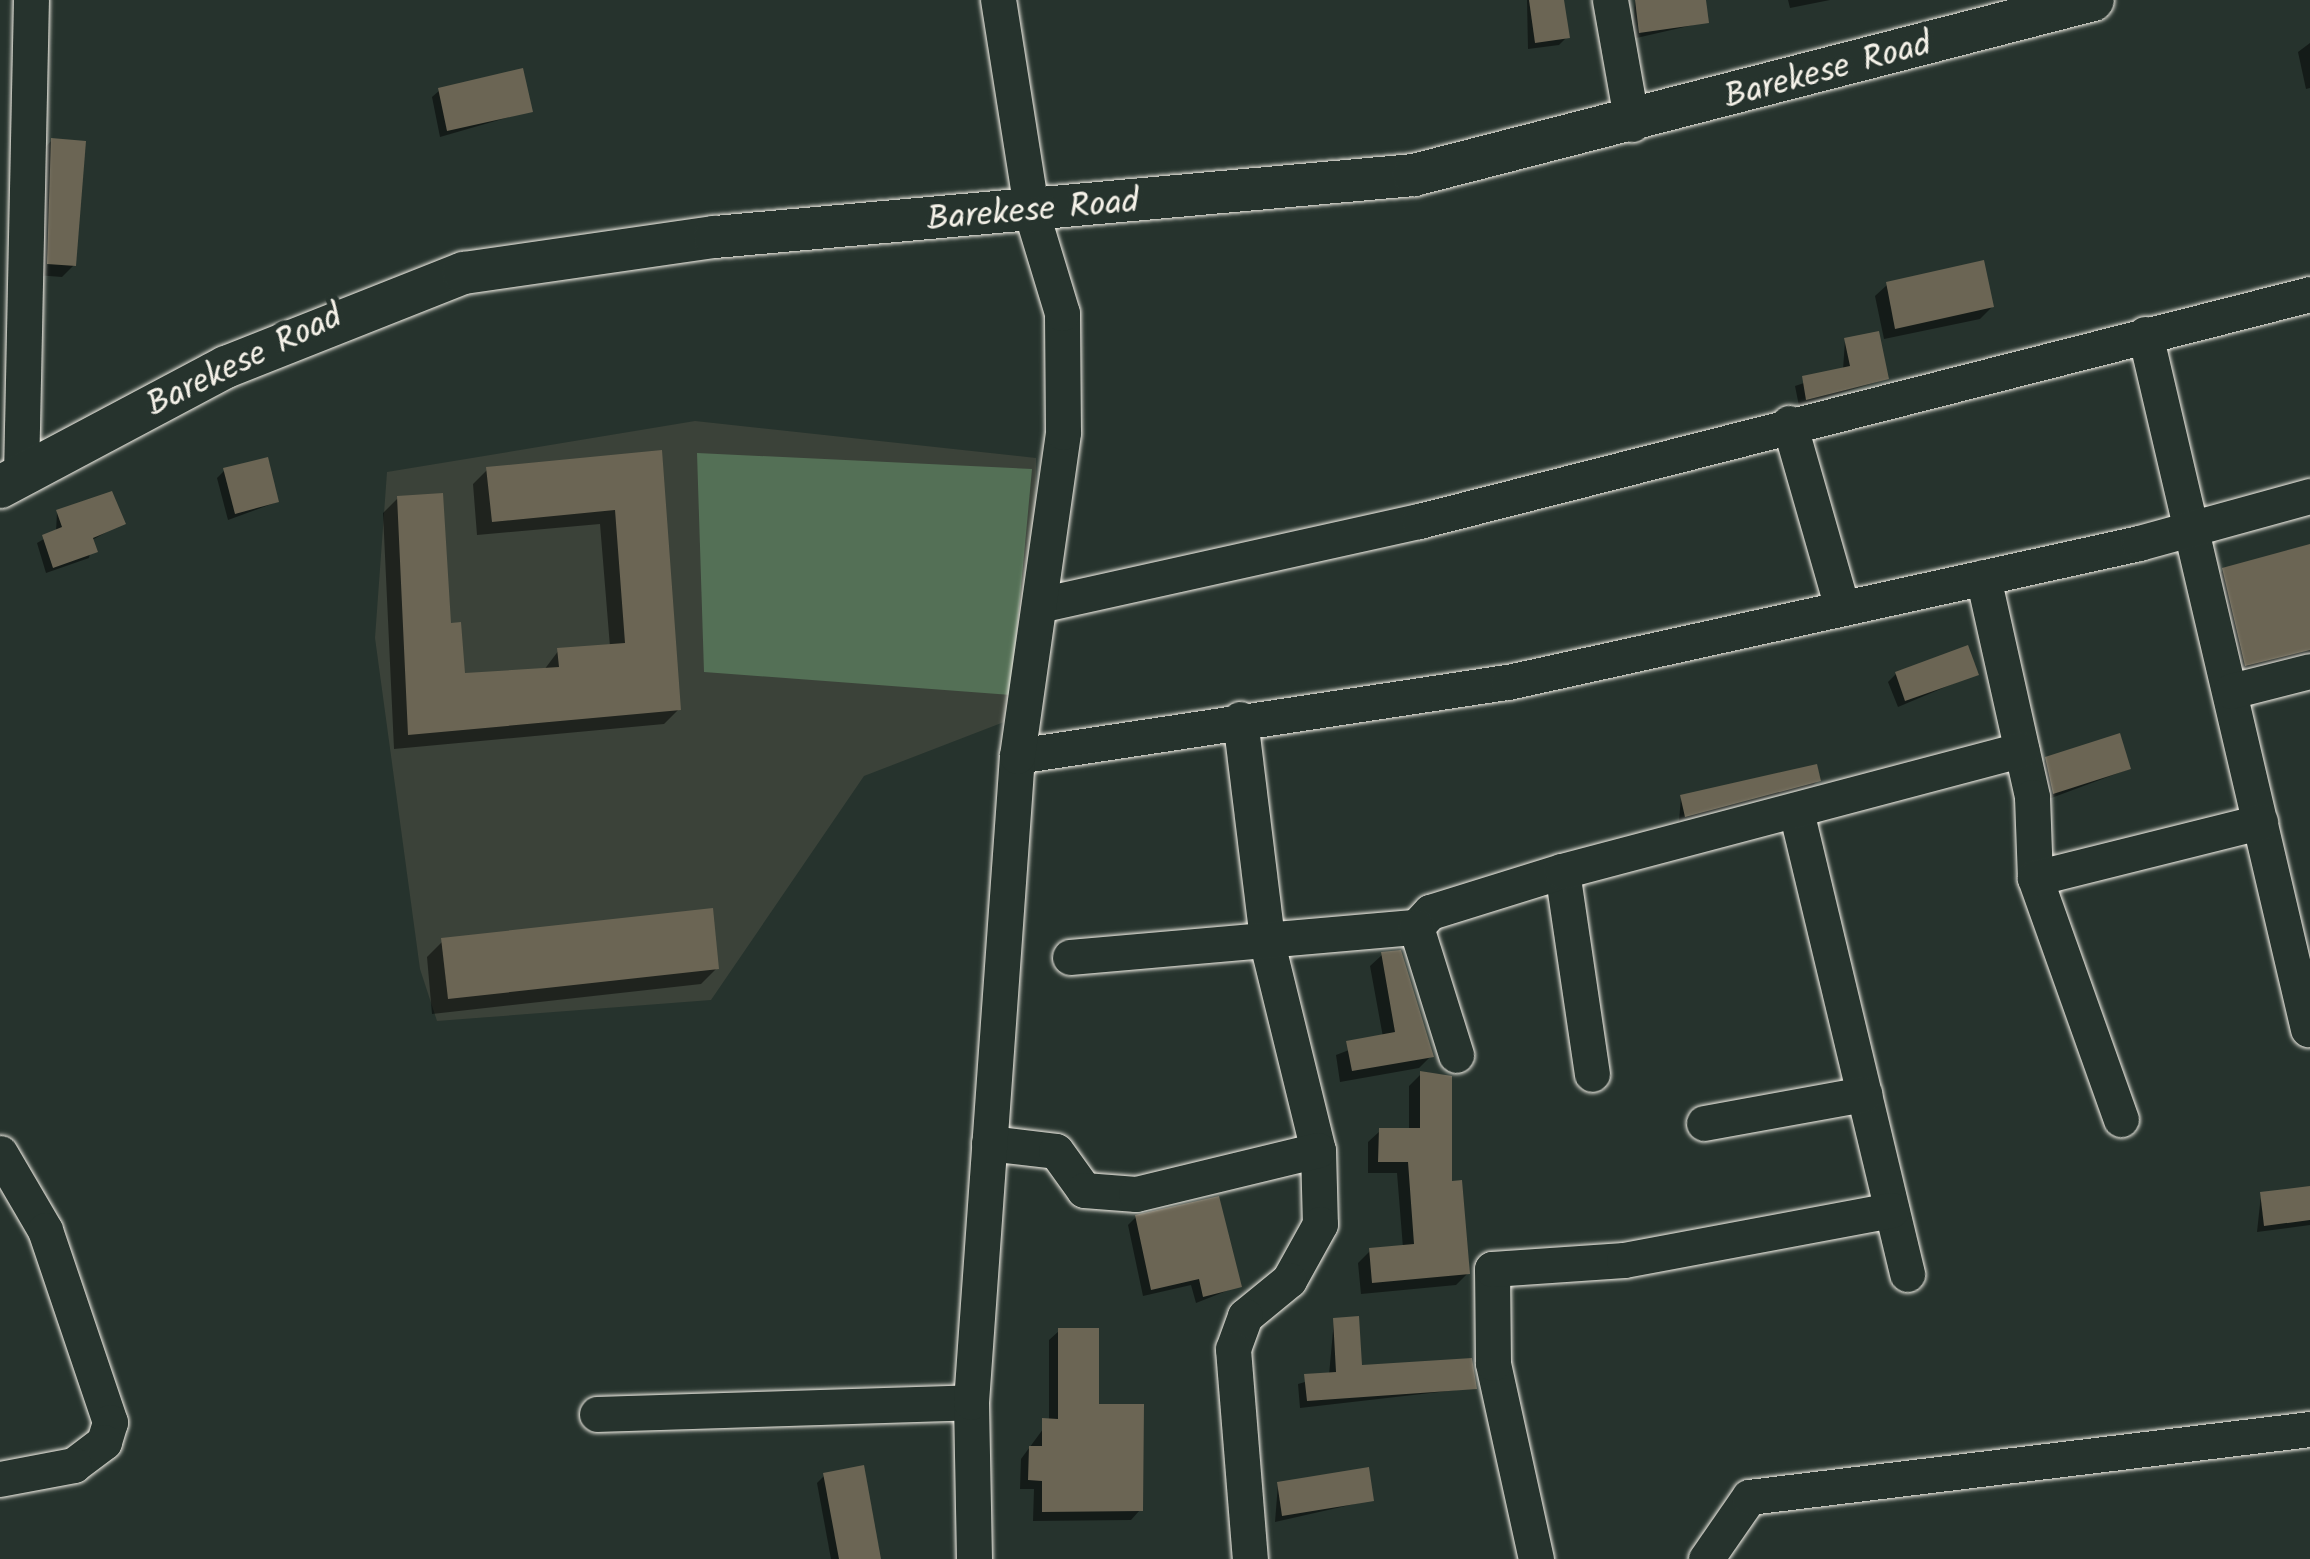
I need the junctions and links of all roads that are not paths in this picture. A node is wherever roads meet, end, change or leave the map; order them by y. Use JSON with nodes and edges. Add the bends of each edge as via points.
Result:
{"nodes":[{"id":1,"x":32,"y":0,"type":"edge"},
{"id":2,"x":998,"y":0,"type":"edge"},
{"id":3,"x":1610,"y":0,"type":"edge"},
{"id":4,"x":2093,"y":0,"type":"edge"},
{"id":5,"x":1632,"y":124,"type":"junction"},
{"id":6,"x":1032,"y":214,"type":"junction"},
{"id":7,"x":2310,"y":294,"type":"edge"},
{"id":8,"x":2145,"y":334,"type":"junction"},
{"id":9,"x":11,"y":382,"type":"edge"},
{"id":10,"x":1789,"y":423,"type":"junction"},
{"id":11,"x":10,"y":481,"type":"edge"},
{"id":12,"x":2309,"y":502,"type":"edge"},
{"id":13,"x":2192,"y":528,"type":"junction"},
{"id":14,"x":1983,"y":577,"type":"junction"},
{"id":15,"x":1044,"y":604,"type":"junction"},
{"id":16,"x":1840,"y":604,"type":"junction"},
{"id":17,"x":2310,"y":672,"type":"edge"},
{"id":18,"x":2231,"y":691,"type":"junction"},
{"id":19,"x":1240,"y":719,"type":"junction"},
{"id":20,"x":2021,"y":750,"type":"junction"},
{"id":21,"x":1016,"y":756,"type":"junction"},
{"id":22,"x":1796,"y":815,"type":"junction"},
{"id":23,"x":2260,"y":822,"type":"junction"},
{"id":24,"x":1562,"y":871,"type":"junction"},
{"id":25,"x":2036,"y":878,"type":"junction"},
{"id":26,"x":1416,"y":927,"type":"junction"},
{"id":27,"x":1268,"y":946,"type":"junction"},
{"id":28,"x":1070,"y":958,"type":"dead end"},
{"id":29,"x":2308,"y":1029,"type":"edge"},
{"id":30,"x":1456,"y":1056,"type":"dead end"},
{"id":31,"x":1592,"y":1074,"type":"dead end"},
{"id":32,"x":1864,"y":1094,"type":"junction"},
{"id":33,"x":2122,"y":1120,"type":"dead end"},
{"id":34,"x":1704,"y":1123,"type":"dead end"},
{"id":35,"x":989,"y":1143,"type":"junction"},
{"id":36,"x":1318,"y":1150,"type":"junction"},
{"id":37,"x":0,"y":1153,"type":"edge"},
{"id":38,"x":1891,"y":1210,"type":"junction"},
{"id":39,"x":1907,"y":1274,"type":"dead end"},
{"id":40,"x":971,"y":1402,"type":"junction"},
{"id":41,"x":597,"y":1414,"type":"dead end"},
{"id":42,"x":2310,"y":1428,"type":"edge"},
{"id":43,"x":0,"y":1479,"type":"edge"},
{"id":44,"x":974,"y":1559,"type":"edge"},
{"id":45,"x":1250,"y":1559,"type":"edge"},
{"id":46,"x":1536,"y":1559,"type":"edge"},
{"id":47,"x":1706,"y":1559,"type":"edge"}],
"edges":[{"from":1,"to":9,"type":"street"},
{"from":2,"to":6,"type":"street"},
{"from":3,"to":5,"type":"street"},
{"from":4,"to":5,"type":"main road","name":"Barekese Road"},
{"from":5,"to":6,"type":"main road","name":"Barekese Road","via":[[1414,175]]},
{"from":6,"to":11,"type":"main road","name":"Barekese Road","via":[[714,237],[464,273],[226,367]]},
{"from":6,"to":15,"type":"street","via":[[1062,313],[1064,432]]},
{"from":7,"to":8,"type":"street"},
{"from":8,"to":10,"type":"street"},
{"from":8,"to":13,"type":"street"},
{"from":9,"to":11,"type":"street"},
{"from":10,"to":15,"type":"street","via":[[1419,521]]},
{"from":10,"to":16,"type":"street"},
{"from":12,"to":13,"type":"street"},
{"from":13,"to":14,"type":"street"},
{"from":13,"to":18,"type":"street"},
{"from":14,"to":16,"type":"street"},
{"from":14,"to":20,"type":"street"},
{"from":15,"to":21,"type":"street"},
{"from":16,"to":19,"type":"street","via":[[1508,682]]},
{"from":17,"to":18,"type":"street"},
{"from":18,"to":23,"type":"street"},
{"from":19,"to":21,"type":"street"},
{"from":19,"to":27,"type":"street"},
{"from":20,"to":22,"type":"street"},
{"from":20,"to":25,"type":"street"},
{"from":21,"to":35,"type":"street"},
{"from":22,"to":24,"type":"street"},
{"from":22,"to":32,"type":"street"},
{"from":23,"to":25,"type":"street"},
{"from":23,"to":29,"type":"street"},
{"from":24,"to":26,"type":"street","via":[[1430,912]]},
{"from":24,"to":31,"type":"street"},
{"from":25,"to":33,"type":"street"},
{"from":26,"to":27,"type":"street"},
{"from":26,"to":30,"type":"street"},
{"from":27,"to":28,"type":"street"},
{"from":27,"to":36,"type":"street"},
{"from":32,"to":34,"type":"street"},
{"from":32,"to":38,"type":"street"},
{"from":35,"to":36,"type":"street","via":[[1056,1151],[1084,1190],[1136,1194]]},
{"from":35,"to":40,"type":"street"},
{"from":36,"to":45,"type":"street","via":[[1320,1224],[1289,1280],[1245,1316],[1233,1349]]},
{"from":37,"to":43,"type":"street","via":[[44,1230],[110,1422],[104,1442],[74,1465]]},
{"from":38,"to":39,"type":"street"},
{"from":38,"to":46,"type":"street","via":[[1624,1260],[1492,1269],[1493,1363]]},
{"from":40,"to":41,"type":"street"},
{"from":40,"to":44,"type":"street"},
{"from":42,"to":47,"type":"street","via":[[1748,1497]]}]}
